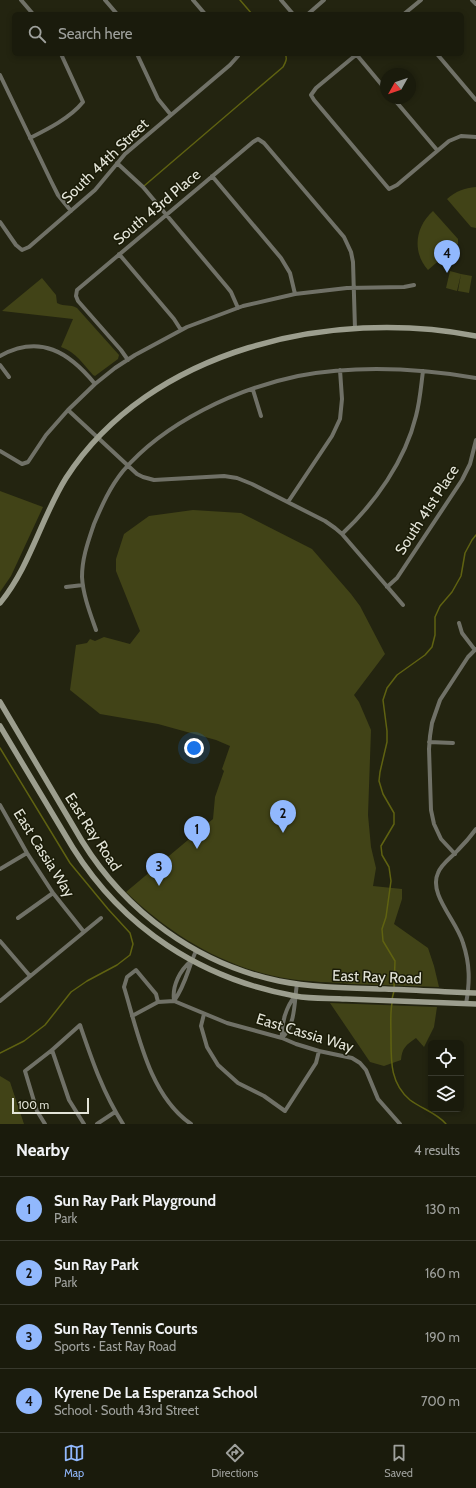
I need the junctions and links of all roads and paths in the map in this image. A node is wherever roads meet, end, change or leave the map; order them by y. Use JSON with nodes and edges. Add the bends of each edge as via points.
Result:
{"nodes":[{"id":1,"x":21,"y":0,"type":"edge"},
{"id":2,"x":105,"y":0,"type":"edge"},
{"id":3,"x":192,"y":0,"type":"edge"},
{"id":4,"x":282,"y":0,"type":"edge"},
{"id":5,"x":324,"y":0,"type":"edge"},
{"id":6,"x":421,"y":0,"type":"edge"},
{"id":7,"x":472,"y":0,"type":"edge"},
{"id":8,"x":476,"y":4,"type":"edge"},
{"id":9,"x":31,"y":12,"type":"edge"},
{"id":10,"x":115,"y":12,"type":"edge"},
{"id":11,"x":202,"y":12,"type":"edge"},
{"id":12,"x":291,"y":12,"type":"edge"},
{"id":13,"x":310,"y":12,"type":"edge"},
{"id":14,"x":406,"y":12,"type":"edge"},
{"id":15,"x":62,"y":56,"type":"edge"},
{"id":16,"x":138,"y":56,"type":"edge"},
{"id":17,"x":237,"y":56,"type":"edge"},
{"id":18,"x":354,"y":56,"type":"edge"},
{"id":19,"x":358,"y":56,"type":"edge"},
{"id":20,"x":439,"y":56,"type":"edge"},
{"id":21,"x":0,"y":75,"type":"edge"},
{"id":22,"x":380,"y":83,"type":"edge"},
{"id":23,"x":476,"y":100,"type":"edge"},
{"id":24,"x":398,"y":104,"type":"edge"},
{"id":25,"x":171,"y":115,"type":"junction"},
{"id":26,"x":476,"y":137,"type":"edge"},
{"id":27,"x":30,"y":138,"type":"junction"},
{"id":28,"x":437,"y":150,"type":"junction"},
{"id":29,"x":117,"y":163,"type":"junction"},
{"id":30,"x":212,"y":176,"type":"junction"},
{"id":31,"x":71,"y":211,"type":"junction"},
{"id":32,"x":166,"y":215,"type":"junction"},
{"id":33,"x":0,"y":222,"type":"edge"},
{"id":34,"x":119,"y":254,"type":"junction"},
{"id":35,"x":414,"y":285,"type":"dead end"},
{"id":36,"x":354,"y":287,"type":"junction"},
{"id":37,"x":295,"y":294,"type":"junction"},
{"id":38,"x":238,"y":308,"type":"junction"},
{"id":39,"x":355,"y":329,"type":"junction"},
{"id":40,"x":181,"y":330,"type":"junction"},
{"id":41,"x":476,"y":336,"type":"edge"},
{"id":42,"x":0,"y":356,"type":"edge"},
{"id":43,"x":128,"y":360,"type":"junction"},
{"id":44,"x":0,"y":365,"type":"edge"},
{"id":45,"x":340,"y":370,"type":"junction"},
{"id":46,"x":423,"y":371,"type":"junction"},
{"id":47,"x":9,"y":377,"type":"dead end"},
{"id":48,"x":476,"y":378,"type":"edge"},
{"id":49,"x":95,"y":384,"type":"junction"},
{"id":50,"x":253,"y":390,"type":"junction"},
{"id":51,"x":68,"y":410,"type":"junction"},
{"id":52,"x":261,"y":416,"type":"dead end"},
{"id":53,"x":98,"y":438,"type":"junction"},
{"id":54,"x":476,"y":440,"type":"edge"},
{"id":55,"x":475,"y":446,"type":"edge"},
{"id":56,"x":0,"y":451,"type":"edge"},
{"id":57,"x":128,"y":466,"type":"junction"},
{"id":58,"x":288,"y":502,"type":"junction"},
{"id":59,"x":342,"y":534,"type":"junction"},
{"id":60,"x":83,"y":585,"type":"junction"},
{"id":61,"x":66,"y":587,"type":"dead end"},
{"id":62,"x":387,"y":587,"type":"junction"},
{"id":63,"x":0,"y":603,"type":"edge"},
{"id":64,"x":403,"y":605,"type":"dead end"},
{"id":65,"x":460,"y":623,"type":"dead end"},
{"id":66,"x":96,"y":630,"type":"dead end"},
{"id":67,"x":475,"y":650,"type":"edge"},
{"id":68,"x":0,"y":702,"type":"edge"},
{"id":69,"x":0,"y":726,"type":"edge"},
{"id":70,"x":429,"y":742,"type":"junction"},
{"id":71,"x":454,"y":743,"type":"dead end"},
{"id":72,"x":28,"y":751,"type":"junction"},
{"id":73,"x":19,"y":757,"type":"junction"},
{"id":74,"x":0,"y":805,"type":"edge"},
{"id":75,"x":2,"y":812,"type":"edge"},
{"id":76,"x":476,"y":829,"type":"edge"},
{"id":77,"x":28,"y":853,"type":"junction"},
{"id":78,"x":455,"y":854,"type":"junction"},
{"id":79,"x":0,"y":869,"type":"edge"},
{"id":80,"x":53,"y":893,"type":"junction"},
{"id":81,"x":18,"y":918,"type":"dead end"},
{"id":82,"x":101,"y":918,"type":"dead end"},
{"id":83,"x":84,"y":932,"type":"junction"},
{"id":84,"x":0,"y":940,"type":"edge"},
{"id":85,"x":196,"y":951,"type":"junction"},
{"id":86,"x":191,"y":960,"type":"junction"},
{"id":87,"x":30,"y":976,"type":"junction"},
{"id":88,"x":297,"y":984,"type":"junction"},
{"id":89,"x":468,"y":993,"type":"junction"},
{"id":90,"x":476,"y":993,"type":"edge"},
{"id":91,"x":295,"y":996,"type":"junction"},
{"id":92,"x":174,"y":1000,"type":"junction"},
{"id":93,"x":0,"y":1001,"type":"edge"},
{"id":94,"x":158,"y":1002,"type":"junction"},
{"id":95,"x":466,"y":1004,"type":"junction"},
{"id":96,"x":476,"y":1004,"type":"edge"},
{"id":97,"x":204,"y":1014,"type":"junction"},
{"id":98,"x":132,"y":1016,"type":"junction"},
{"id":99,"x":282,"y":1038,"type":"junction"},
{"id":100,"x":52,"y":1050,"type":"junction"},
{"id":101,"x":319,"y":1051,"type":"junction"},
{"id":102,"x":115,"y":1112,"type":"junction"},
{"id":103,"x":44,"y":1124,"type":"edge"},
{"id":104,"x":84,"y":1124,"type":"edge"},
{"id":105,"x":97,"y":1124,"type":"edge"},
{"id":106,"x":123,"y":1124,"type":"edge"},
{"id":107,"x":191,"y":1124,"type":"edge"},
{"id":108,"x":400,"y":1124,"type":"edge"}],
"edges":[{"from":1,"to":9,"type":"street"},
{"from":2,"to":10,"type":"street"},
{"from":3,"to":11,"type":"street"},
{"from":4,"to":12,"type":"street"},
{"from":5,"to":13,"type":"street"},
{"from":6,"to":14,"type":"street"},
{"from":7,"to":8,"type":"street"},
{"from":15,"to":27,"type":"street","via":[[83,102],[60,121]]},
{"from":16,"to":25,"type":"street","via":[[158,99]]},
{"from":17,"to":25,"type":"street","name":"South 44th Street"},
{"from":18,"to":28,"type":"street","via":[[311,94],[389,188]]},
{"from":19,"to":22,"type":"street"},
{"from":20,"to":23,"type":"street"},
{"from":21,"to":27,"type":"street"},
{"from":24,"to":28,"type":"street"},
{"from":25,"to":29,"type":"street","name":"South 44th Street"},
{"from":26,"to":28,"type":"street","via":[[454,138]]},
{"from":27,"to":31,"type":"street","via":[[58,195]]},
{"from":29,"to":31,"type":"street","name":"South 44th Street","via":[[95,190]]},
{"from":29,"to":32,"type":"street","via":[[135,179]]},
{"from":30,"to":32,"type":"street","name":"South 43rd Place"},
{"from":30,"to":36,"type":"street","name":"South 43rd Place","via":[[253,142],[258,139],[264,143],[344,237],[351,252]]},
{"from":30,"to":37,"type":"street","via":[[282,258],[290,273]]},
{"from":31,"to":33,"type":"street","name":"South 44th Street","via":[[29,247],[22,250]]},
{"from":32,"to":34,"type":"street","name":"South 43rd Place"},
{"from":32,"to":38,"type":"street","via":[[231,292]]},
{"from":34,"to":40,"type":"street"},
{"from":34,"to":43,"type":"street","name":"South 43rd Place","via":[[77,290],[76,296]]},
{"from":35,"to":36,"type":"street"},
{"from":36,"to":37,"type":"street"},
{"from":36,"to":39,"type":"street"},
{"from":37,"to":38,"type":"street"},
{"from":38,"to":40,"type":"street"},
{"from":39,"to":41,"type":"main road","via":[[408,329]]},
{"from":39,"to":53,"type":"main road","via":[[289,337],[242,350],[212,362],[183,375],[137,403]]},
{"from":40,"to":43,"type":"street"},
{"from":42,"to":49,"type":"street","via":[[16,349],[30,347],[57,351],[76,362]]},
{"from":43,"to":49,"type":"street"},
{"from":44,"to":47,"type":"street"},
{"from":45,"to":46,"type":"street"},
{"from":45,"to":50,"type":"street","via":[[298,376]]},
{"from":45,"to":58,"type":"street","via":[[340,419],[332,436]]},
{"from":46,"to":48,"type":"street"},
{"from":46,"to":59,"type":"street","via":[[416,418],[403,451],[366,510]]},
{"from":49,"to":51,"type":"street"},
{"from":50,"to":52,"type":"street"},
{"from":50,"to":57,"type":"street","via":[[219,403],[183,422],[151,444]]},
{"from":51,"to":53,"type":"street"},
{"from":51,"to":56,"type":"street","via":[[46,435],[28,462],[22,464]]},
{"from":53,"to":57,"type":"street"},
{"from":53,"to":63,"type":"main road","via":[[66,478],[17,579]]},
{"from":54,"to":55,"type":"street","name":"South 41st Place"},
{"from":55,"to":62,"type":"street","name":"South 41st Place","via":[[462,480],[397,578]]},
{"from":57,"to":58,"type":"street","via":[[143,477],[154,480],[212,476],[237,478]]},
{"from":57,"to":60,"type":"street","via":[[109,491],[91,534],[84,557]]},
{"from":58,"to":59,"type":"street","via":[[325,521]]},
{"from":59,"to":62,"type":"street"},
{"from":60,"to":61,"type":"street"},
{"from":60,"to":66,"type":"street"},
{"from":62,"to":64,"type":"street"},
{"from":65,"to":67,"type":"street","via":[[462,633]]},
{"from":67,"to":70,"type":"street","via":[[440,700]]},
{"from":68,"to":72,"type":"main road","name":"East Ray Road"},
{"from":69,"to":73,"type":"main road","name":"East Ray Road"},
{"from":70,"to":71,"type":"street"},
{"from":70,"to":78,"type":"street","via":[[431,810],[434,824],[442,839]]},
{"from":72,"to":73,"type":"main road"},
{"from":72,"to":85,"type":"main road","name":"East Ray Road","via":[[91,856],[111,882],[152,921]]},
{"from":73,"to":86,"type":"main road","name":"East Ray Road","via":[[82,862],[102,889],[144,930]]},
{"from":74,"to":75,"type":"street","name":"East Cassia Way"},
{"from":75,"to":77,"type":"street","name":"East Cassia Way"},
{"from":76,"to":78,"type":"street"},
{"from":77,"to":79,"type":"street"},
{"from":77,"to":80,"type":"street","name":"East Cassia Way"},
{"from":78,"to":89,"type":"street","via":[[438,872],[435,884],[437,895],[463,941],[469,971]]},
{"from":80,"to":81,"type":"street"},
{"from":80,"to":83,"type":"street","name":"East Cassia Way"},
{"from":82,"to":83,"type":"street"},
{"from":83,"to":87,"type":"street"},
{"from":84,"to":87,"type":"street"},
{"from":85,"to":86,"type":"street"},
{"from":85,"to":88,"type":"main road","name":"East Ray Road","via":[[244,972]]},
{"from":86,"to":91,"type":"main road","name":"East Ray Road","via":[[241,982]]},
{"from":86,"to":92,"type":"street","via":[[190,971]]},
{"from":86,"to":92,"type":"street","via":[[183,967],[173,992]]},
{"from":87,"to":93,"type":"street"},
{"from":88,"to":89,"type":"main road","name":"East Ray Road"},
{"from":88,"to":91,"type":"street"},
{"from":89,"to":90,"type":"main road","name":"East Ray Road"},
{"from":89,"to":95,"type":"street"},
{"from":91,"to":95,"type":"main road","name":"East Ray Road"},
{"from":91,"to":99,"type":"street","via":[[288,1032]]},
{"from":92,"to":94,"type":"street"},
{"from":92,"to":97,"type":"street","name":"East Cassia Way"},
{"from":94,"to":98,"type":"street"},
{"from":94,"to":98,"type":"street","via":[[156,994],[136,970],[127,977],[124,987]]},
{"from":95,"to":96,"type":"main road","name":"East Ray Road"},
{"from":97,"to":99,"type":"street","name":"East Cassia Way"},
{"from":97,"to":101,"type":"street","via":[[201,1026],[207,1047],[218,1065],[238,1083],[264,1096],[285,1111],[316,1064]]},
{"from":98,"to":107,"type":"street","via":[[154,1079],[168,1101]]},
{"from":99,"to":101,"type":"street","name":"East Cassia Way"},
{"from":100,"to":102,"type":"street","via":[[80,1025],[98,1079]]},
{"from":100,"to":103,"type":"street","via":[[25,1071],[37,1111]]},
{"from":100,"to":104,"type":"street","via":[[69,1100]]},
{"from":101,"to":108,"type":"street","name":"East Cassia Way","via":[[352,1058],[360,1063],[378,1099]]},
{"from":102,"to":105,"type":"street"},
{"from":102,"to":106,"type":"street"}]}
